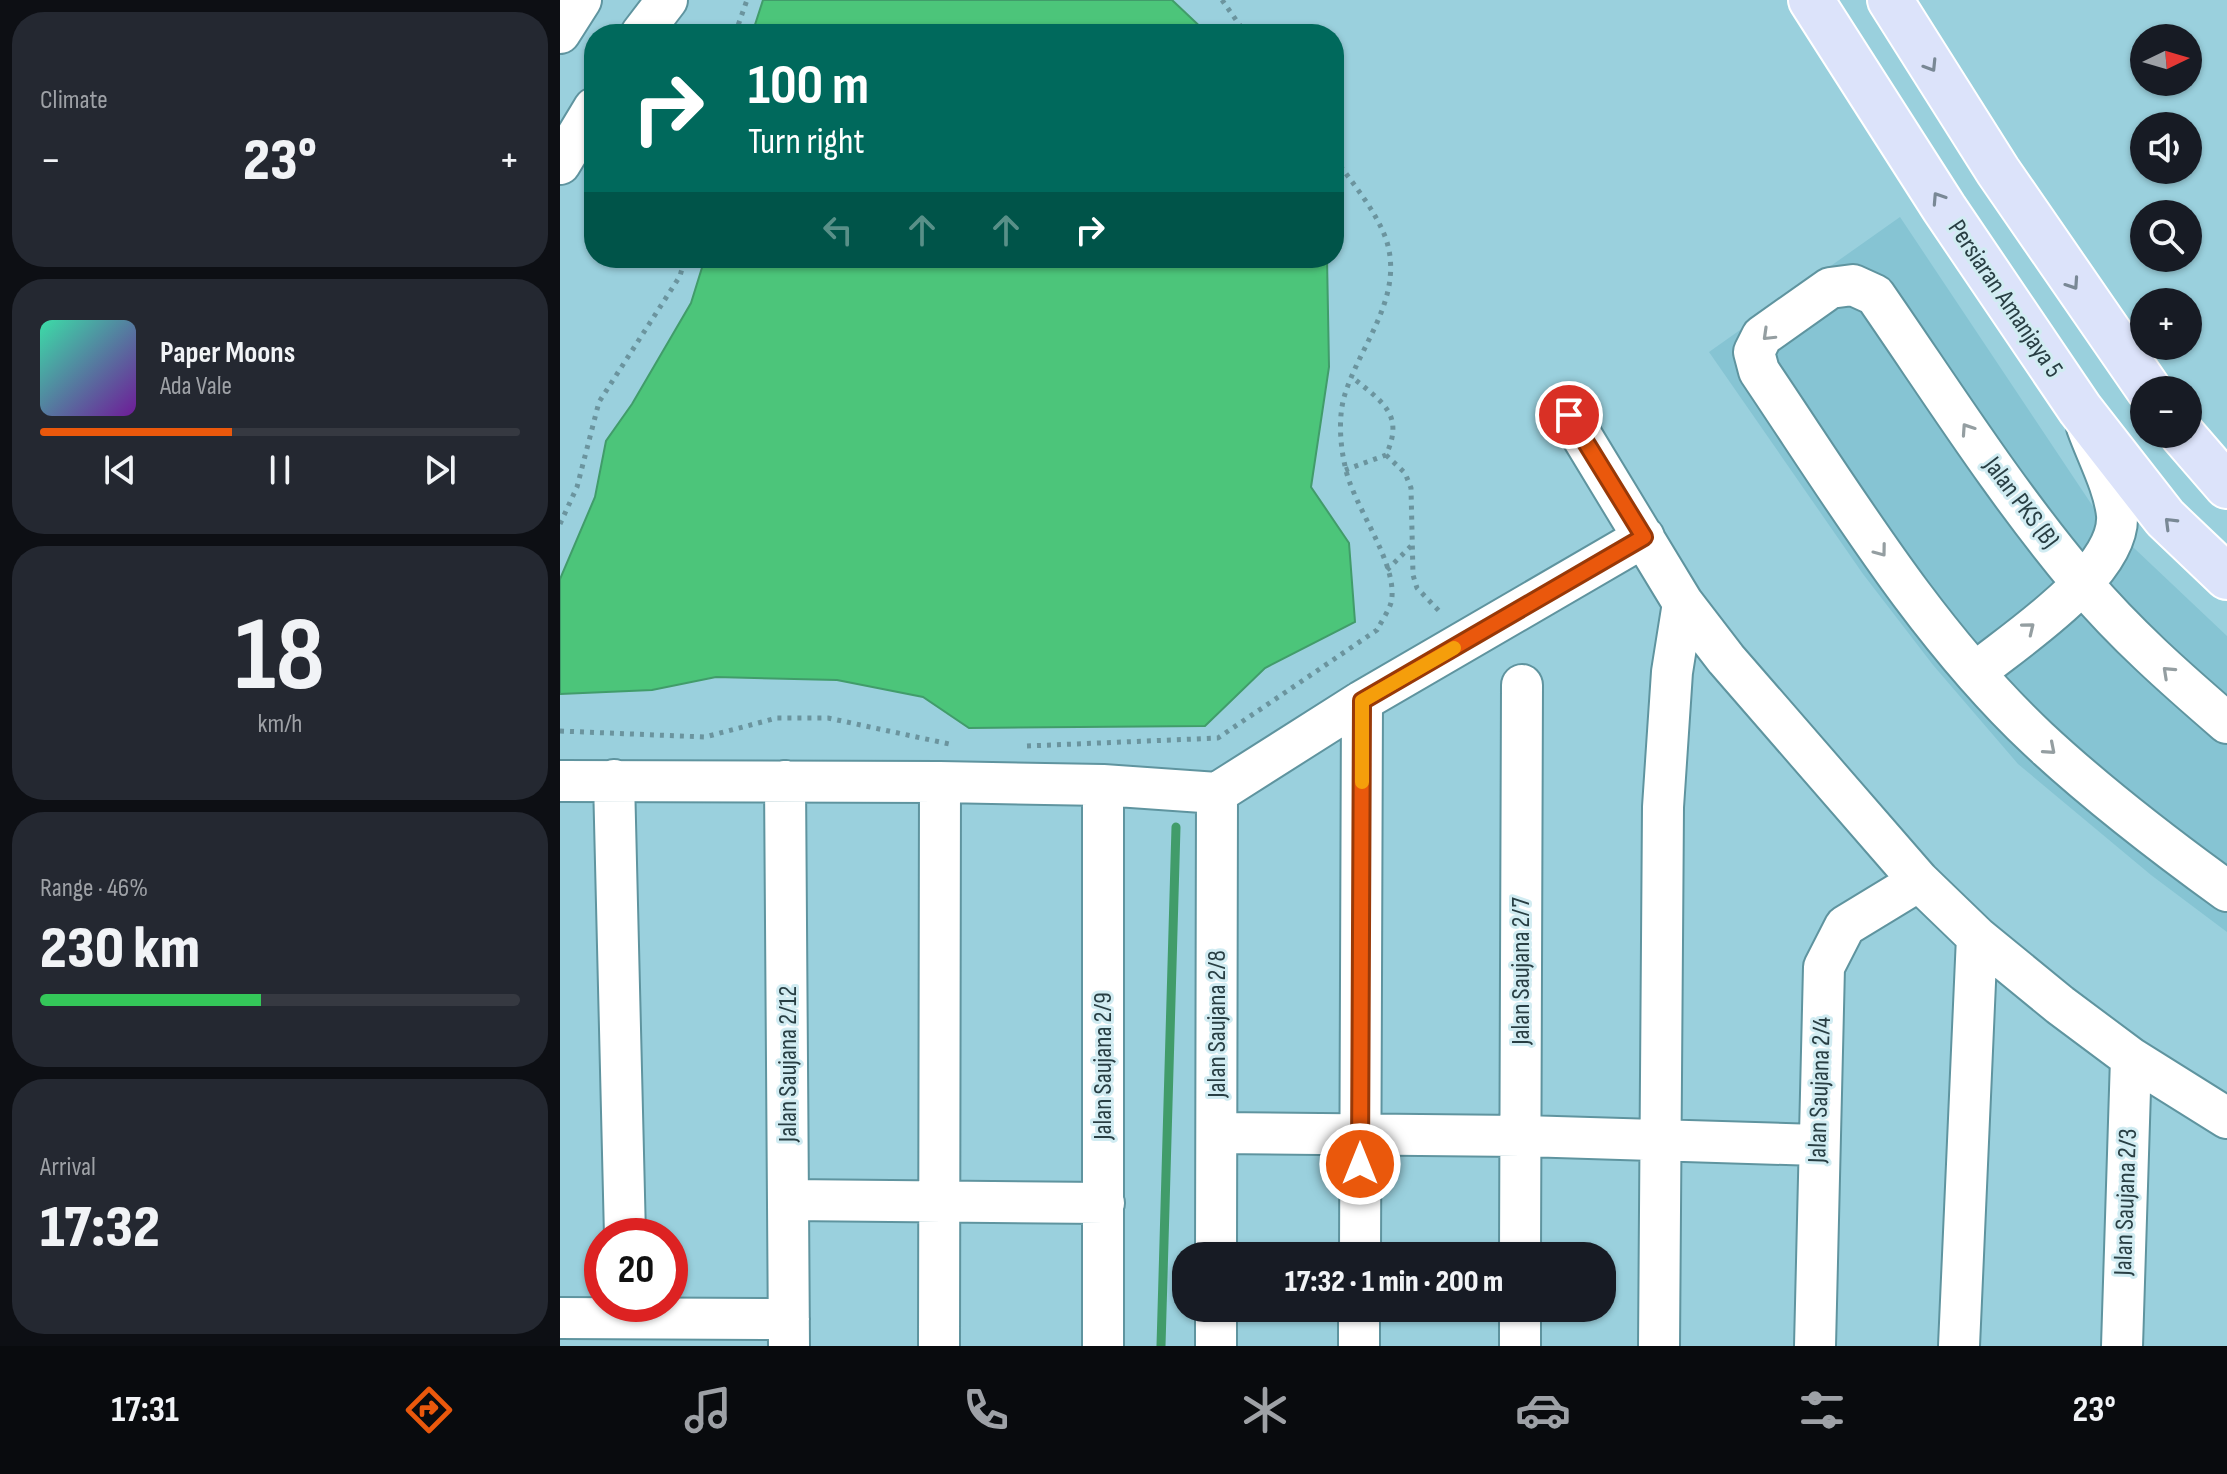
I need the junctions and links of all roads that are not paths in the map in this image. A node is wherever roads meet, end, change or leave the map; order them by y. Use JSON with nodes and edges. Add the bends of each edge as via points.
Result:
{"nodes":[{"id":1,"x":581,"y":0,"type":"edge"},
{"id":2,"x":667,"y":0,"type":"edge"},
{"id":3,"x":1811,"y":0,"type":"edge"},
{"id":4,"x":1890,"y":0,"type":"edge"},
{"id":5,"x":649,"y":24,"type":"edge"},
{"id":6,"x":560,"y":33,"type":"edge"},
{"id":7,"x":584,"y":124,"type":"edge"},
{"id":8,"x":560,"y":164,"type":"edge"},
{"id":9,"x":2139,"y":376,"type":"edge"},
{"id":10,"x":2080,"y":409,"type":"junction"},
{"id":11,"x":1569,"y":415,"type":"dead end"},
{"id":12,"x":2194,"y":448,"type":"edge"},
{"id":13,"x":2227,"y":486,"type":"edge"},
{"id":14,"x":1644,"y":537,"type":"junction"},
{"id":15,"x":2227,"y":577,"type":"edge"},
{"id":16,"x":2083,"y":585,"type":"junction"},
{"id":17,"x":1683,"y":603,"type":"junction"},
{"id":18,"x":1976,"y":672,"type":"junction"},
{"id":19,"x":1522,"y":685,"type":"dead end"},
{"id":20,"x":1362,"y":701,"type":"junction"},
{"id":21,"x":2227,"y":723,"type":"edge"},
{"id":22,"x":614,"y":780,"type":"junction"},
{"id":23,"x":560,"y":781,"type":"edge"},
{"id":24,"x":785,"y":781,"type":"junction"},
{"id":25,"x":940,"y":782,"type":"junction"},
{"id":26,"x":1103,"y":785,"type":"junction"},
{"id":27,"x":1217,"y":793,"type":"junction"},
{"id":28,"x":1919,"y":881,"type":"junction"},
{"id":29,"x":2227,"y":891,"type":"edge"},
{"id":30,"x":1977,"y":937,"type":"junction"},
{"id":31,"x":2131,"y":1058,"type":"junction"},
{"id":32,"x":2227,"y":1118,"type":"edge"},
{"id":33,"x":1217,"y":1133,"type":"junction"},
{"id":34,"x":1360,"y":1133,"type":"junction"},
{"id":35,"x":1521,"y":1136,"type":"junction"},
{"id":36,"x":1662,"y":1143,"type":"junction"},
{"id":37,"x":1817,"y":1145,"type":"junction"},
{"id":38,"x":789,"y":1200,"type":"junction"},
{"id":39,"x":939,"y":1200,"type":"junction"},
{"id":40,"x":1104,"y":1203,"type":"junction"},
{"id":41,"x":625,"y":1218,"type":"edge"},
{"id":42,"x":1216,"y":1242,"type":"edge"},
{"id":43,"x":1360,"y":1242,"type":"edge"},
{"id":44,"x":1520,"y":1242,"type":"edge"},
{"id":45,"x":584,"y":1315,"type":"edge"},
{"id":46,"x":560,"y":1318,"type":"edge"},
{"id":47,"x":688,"y":1318,"type":"edge"},
{"id":48,"x":1216,"y":1322,"type":"edge"},
{"id":49,"x":1359,"y":1322,"type":"edge"},
{"id":50,"x":1520,"y":1322,"type":"edge"},
{"id":51,"x":789,"y":1332,"type":"edge"},
{"id":52,"x":939,"y":1346,"type":"edge"},
{"id":53,"x":1103,"y":1346,"type":"edge"},
{"id":54,"x":1216,"y":1346,"type":"edge"},
{"id":55,"x":1359,"y":1346,"type":"edge"},
{"id":56,"x":1520,"y":1346,"type":"edge"},
{"id":57,"x":1659,"y":1346,"type":"edge"},
{"id":58,"x":1815,"y":1346,"type":"edge"},
{"id":59,"x":1959,"y":1346,"type":"edge"},
{"id":60,"x":2122,"y":1346,"type":"edge"}],
"edges":[{"from":1,"to":6,"type":"street"},
{"from":2,"to":5,"type":"street"},
{"from":10,"to":3,"type":"main road","name":"Persiaran Amanjaya 5","one_way":true},
{"from":4,"to":9,"type":"main road","one_way":true,"via":[[2006,183]]},
{"from":7,"to":8,"type":"street"},
{"from":15,"to":10,"type":"main road","name":"Persiaran Amanjaya 5","one_way":true,"via":[[2165,518]]},
{"from":10,"to":16,"type":"street","via":[[2117,517],[2108,548]]},
{"from":11,"to":14,"type":"street"},
{"from":12,"to":13,"type":"main road"},
{"from":14,"to":17,"type":"street"},
{"from":14,"to":20,"type":"street"},
{"from":18,"to":16,"type":"street","one_way":true},
{"from":16,"to":18,"type":"street","name":"Jalan PKS (B)","one_way":true,"via":[[2007,489],[1875,295],[1853,285],[1830,288],[1762,336],[1754,352],[1759,371],[1876,545]]},
{"from":21,"to":16,"type":"street","name":"Jalan PKS (B)","one_way":true,"via":[[2168,672]]},
{"from":17,"to":28,"type":"street"},
{"from":17,"to":36,"type":"street","via":[[1672,672],[1663,807]]},
{"from":18,"to":29,"type":"street","one_way":true,"via":[[2037,738],[2172,852]]},
{"from":19,"to":35,"type":"street","name":"Jalan Saujana 2/7"},
{"from":20,"to":27,"type":"street"},
{"from":20,"to":34,"type":"street"},
{"from":22,"to":23,"type":"street"},
{"from":22,"to":24,"type":"street"},
{"from":22,"to":41,"type":"street"},
{"from":24,"to":25,"type":"street"},
{"from":24,"to":38,"type":"street","name":"Jalan Saujana 2/12"},
{"from":25,"to":26,"type":"street"},
{"from":25,"to":39,"type":"street"},
{"from":26,"to":27,"type":"street"},
{"from":26,"to":40,"type":"street","name":"Jalan Saujana 2/9"},
{"from":27,"to":33,"type":"street","name":"Jalan Saujana 2/8"},
{"from":28,"to":30,"type":"street"},
{"from":28,"to":37,"type":"street","name":"Jalan Saujana 2/4","via":[[1845,926],[1824,967]]},
{"from":30,"to":31,"type":"street"},
{"from":30,"to":59,"type":"street"},
{"from":31,"to":32,"type":"street"},
{"from":31,"to":60,"type":"street","name":"Jalan Saujana 2/3"},
{"from":33,"to":34,"type":"street"},
{"from":33,"to":42,"type":"street","name":"Jalan Saujana 2/8"},
{"from":34,"to":35,"type":"street"},
{"from":34,"to":43,"type":"street"},
{"from":35,"to":36,"type":"street"},
{"from":35,"to":44,"type":"street","name":"Jalan Saujana 2/7"},
{"from":36,"to":37,"type":"street"},
{"from":36,"to":57,"type":"street"},
{"from":37,"to":58,"type":"street","name":"Jalan Saujana 2/4"},
{"from":38,"to":39,"type":"street"},
{"from":38,"to":51,"type":"street","name":"Jalan Saujana 2/12"},
{"from":39,"to":40,"type":"street"},
{"from":39,"to":52,"type":"street"},
{"from":40,"to":53,"type":"street","name":"Jalan Saujana 2/9"},
{"from":45,"to":46,"type":"street"},
{"from":47,"to":51,"type":"street"},
{"from":48,"to":54,"type":"street"},
{"from":49,"to":55,"type":"street"},
{"from":50,"to":56,"type":"street"}]}
